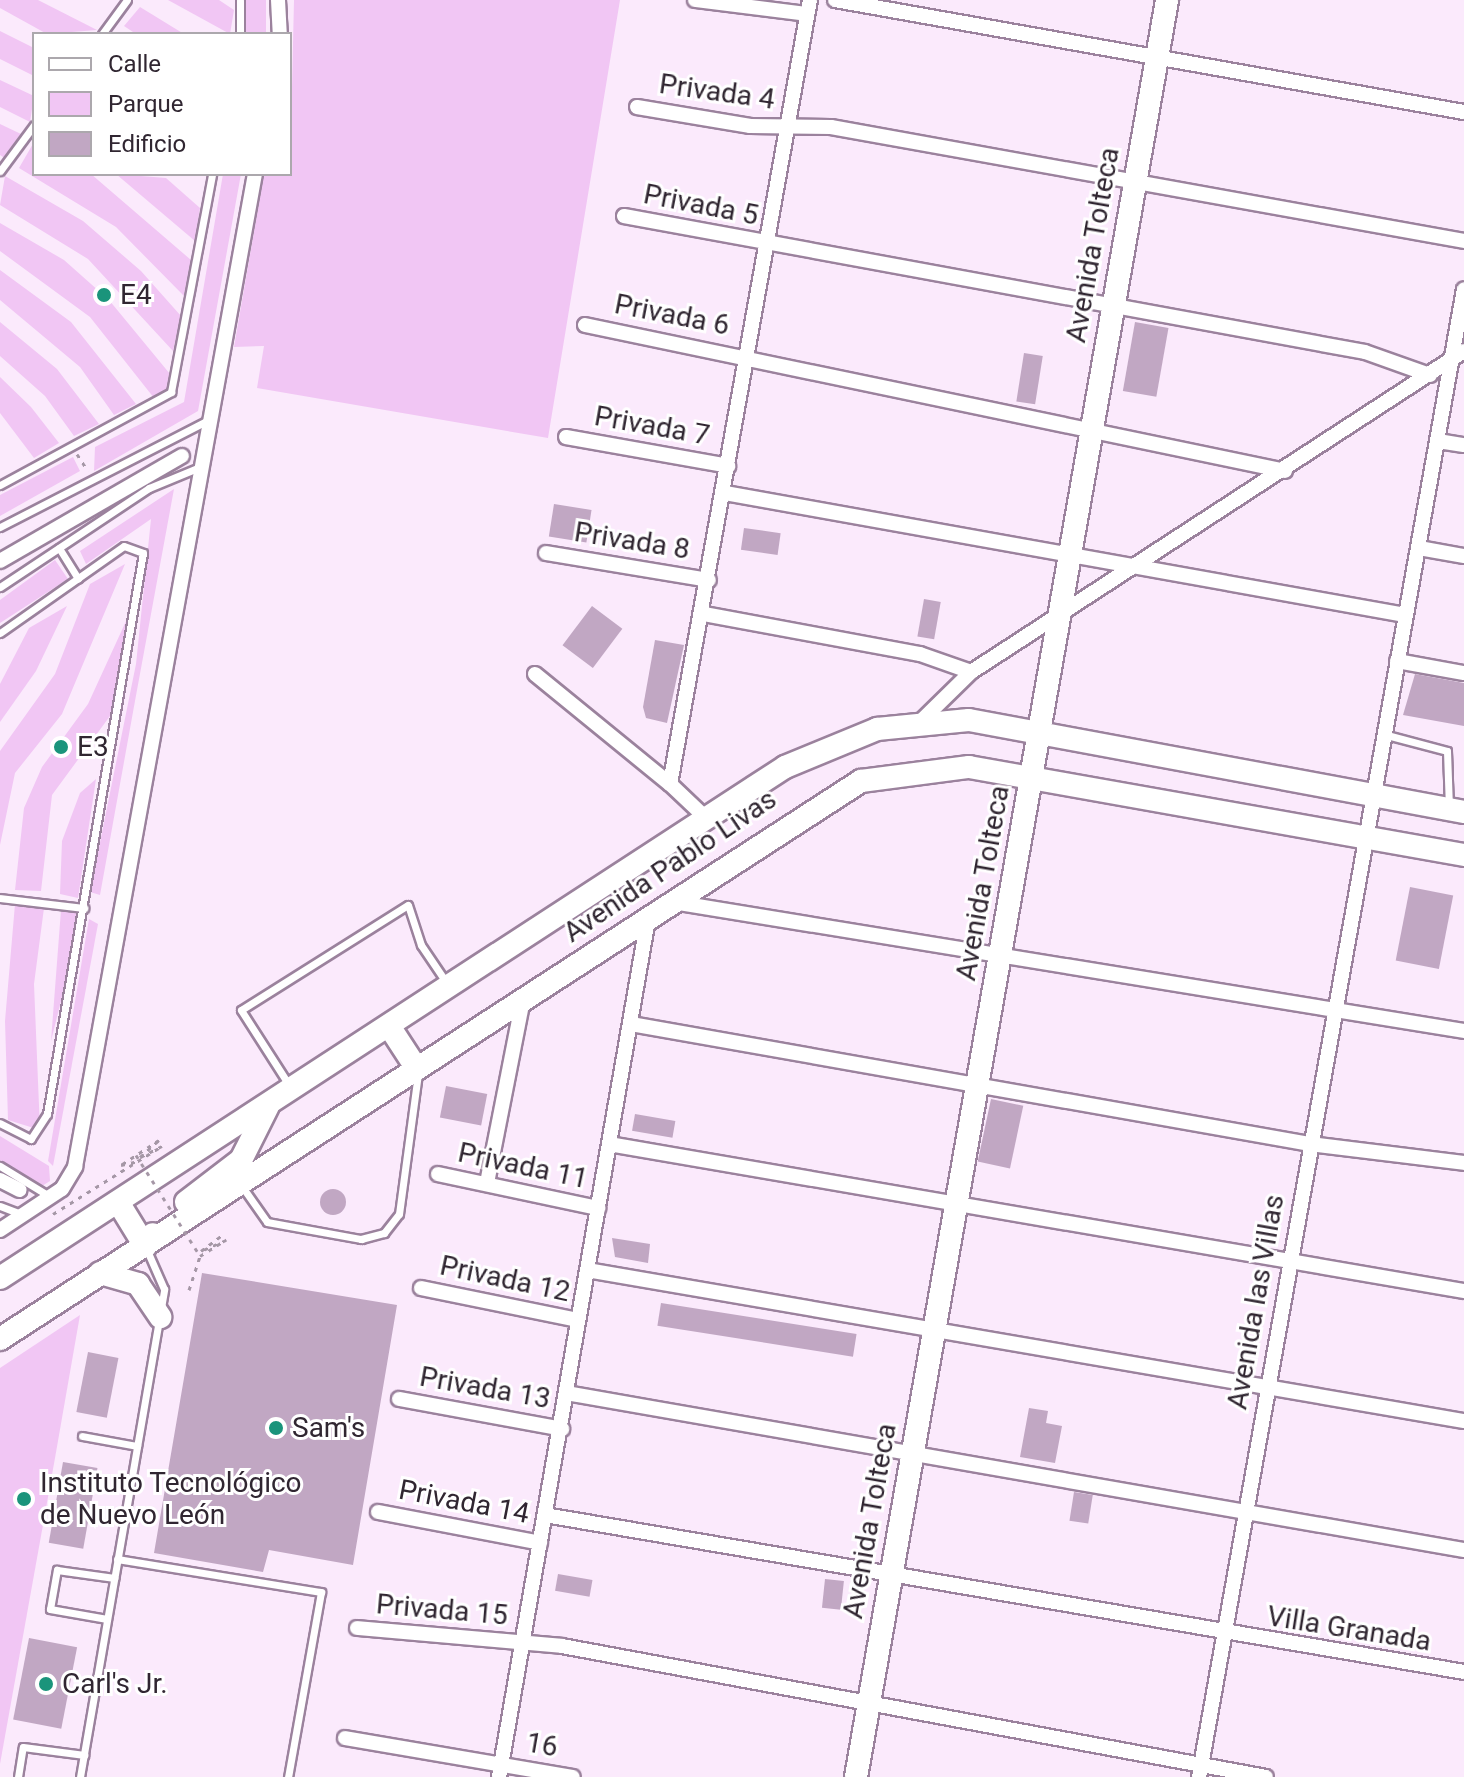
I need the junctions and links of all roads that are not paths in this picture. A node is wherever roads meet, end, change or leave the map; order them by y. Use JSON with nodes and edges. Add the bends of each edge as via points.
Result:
{"nodes":[{"id":1,"x":127,"y":0,"type":"edge"},
{"id":2,"x":240,"y":0,"type":"edge"},
{"id":3,"x":278,"y":0,"type":"edge"},
{"id":4,"x":695,"y":0,"type":"edge"},
{"id":5,"x":835,"y":0,"type":"edge"},
{"id":6,"x":1167,"y":0,"type":"edge"},
{"id":7,"x":808,"y":7,"type":"edge"},
{"id":8,"x":103,"y":32,"type":"edge"},
{"id":9,"x":240,"y":32,"type":"edge"},
{"id":10,"x":280,"y":32,"type":"edge"},
{"id":11,"x":1156,"y":58,"type":"junction"},
{"id":12,"x":637,"y":107,"type":"dead end"},
{"id":13,"x":1464,"y":112,"type":"edge"},
{"id":14,"x":791,"y":127,"type":"junction"},
{"id":15,"x":32,"y":128,"type":"edge"},
{"id":16,"x":0,"y":171,"type":"edge"},
{"id":17,"x":212,"y":176,"type":"edge"},
{"id":18,"x":255,"y":176,"type":"edge"},
{"id":19,"x":1134,"y":183,"type":"junction"},
{"id":20,"x":624,"y":216,"type":"dead end"},
{"id":21,"x":1464,"y":241,"type":"edge"},
{"id":22,"x":768,"y":245,"type":"junction"},
{"id":23,"x":1464,"y":289,"type":"edge"},
{"id":24,"x":1112,"y":307,"type":"junction"},
{"id":25,"x":585,"y":325,"type":"dead end"},
{"id":26,"x":1458,"y":356,"type":"edge"},
{"id":27,"x":748,"y":357,"type":"junction"},
{"id":28,"x":1430,"y":375,"type":"junction"},
{"id":29,"x":210,"y":419,"type":"junction"},
{"id":30,"x":1090,"y":431,"type":"junction"},
{"id":31,"x":566,"y":437,"type":"dead end"},
{"id":32,"x":1438,"y":441,"type":"junction"},
{"id":33,"x":1464,"y":445,"type":"edge"},
{"id":34,"x":182,"y":456,"type":"dead end"},
{"id":35,"x":728,"y":466,"type":"junction"},
{"id":36,"x":200,"y":467,"type":"junction"},
{"id":37,"x":1285,"y":471,"type":"junction"},
{"id":38,"x":0,"y":485,"type":"edge"},
{"id":39,"x":725,"y":493,"type":"junction"},
{"id":40,"x":0,"y":527,"type":"edge"},
{"id":41,"x":59,"y":548,"type":"junction"},
{"id":42,"x":1419,"y":548,"type":"junction"},
{"id":43,"x":1071,"y":550,"type":"junction"},
{"id":44,"x":546,"y":553,"type":"dead end"},
{"id":45,"x":1464,"y":556,"type":"edge"},
{"id":46,"x":0,"y":561,"type":"edge"},
{"id":47,"x":1141,"y":565,"type":"junction"},
{"id":48,"x":78,"y":579,"type":"junction"},
{"id":49,"x":709,"y":580,"type":"junction"},
{"id":50,"x":0,"y":587,"type":"edge"},
{"id":51,"x":704,"y":614,"type":"junction"},
{"id":52,"x":1061,"y":614,"type":"junction"},
{"id":53,"x":1405,"y":615,"type":"junction"},
{"id":54,"x":0,"y":633,"type":"edge"},
{"id":55,"x":1397,"y":661,"type":"junction"},
{"id":56,"x":971,"y":672,"type":"junction"},
{"id":57,"x":1464,"y":673,"type":"edge"},
{"id":58,"x":535,"y":674,"type":"dead end"},
{"id":59,"x":922,"y":720,"type":"junction"},
{"id":60,"x":1041,"y":731,"type":"junction"},
{"id":61,"x":1383,"y":734,"type":"junction"},
{"id":62,"x":1033,"y":777,"type":"junction"},
{"id":63,"x":670,"y":784,"type":"junction"},
{"id":64,"x":1372,"y":794,"type":"junction"},
{"id":65,"x":1456,"y":810,"type":"edge"},
{"id":66,"x":707,"y":819,"type":"junction"},
{"id":67,"x":1365,"y":837,"type":"junction"},
{"id":68,"x":1464,"y":855,"type":"edge"},
{"id":69,"x":0,"y":898,"type":"edge"},
{"id":70,"x":673,"y":902,"type":"junction"},
{"id":71,"x":84,"y":908,"type":"junction"},
{"id":72,"x":648,"y":919,"type":"junction"},
{"id":73,"x":1000,"y":958,"type":"junction"},
{"id":74,"x":449,"y":986,"type":"junction"},
{"id":75,"x":523,"y":999,"type":"junction"},
{"id":76,"x":1335,"y":1008,"type":"junction"},
{"id":77,"x":631,"y":1024,"type":"junction"},
{"id":78,"x":389,"y":1026,"type":"junction"},
{"id":79,"x":1464,"y":1031,"type":"edge"},
{"id":80,"x":417,"y":1069,"type":"junction"},
{"id":81,"x":978,"y":1083,"type":"junction"},
{"id":82,"x":293,"y":1090,"type":"junction"},
{"id":83,"x":268,"y":1106,"type":"junction"},
{"id":84,"x":0,"y":1123,"type":"edge"},
{"id":85,"x":609,"y":1144,"type":"junction"},
{"id":86,"x":1310,"y":1144,"type":"junction"},
{"id":87,"x":1464,"y":1163,"type":"edge"},
{"id":88,"x":0,"y":1166,"type":"edge"},
{"id":89,"x":438,"y":1174,"type":"dead end"},
{"id":90,"x":0,"y":1180,"type":"edge"},
{"id":91,"x":240,"y":1183,"type":"junction"},
{"id":92,"x":487,"y":1183,"type":"junction"},
{"id":93,"x":20,"y":1190,"type":"dead end"},
{"id":94,"x":48,"y":1199,"type":"junction"},
{"id":95,"x":118,"y":1202,"type":"junction"},
{"id":96,"x":0,"y":1206,"type":"edge"},
{"id":97,"x":957,"y":1206,"type":"junction"},
{"id":98,"x":598,"y":1208,"type":"junction"},
{"id":99,"x":23,"y":1215,"type":"junction"},
{"id":100,"x":0,"y":1230,"type":"edge"},
{"id":101,"x":145,"y":1246,"type":"junction"},
{"id":102,"x":1290,"y":1261,"type":"junction"},
{"id":103,"x":587,"y":1270,"type":"junction"},
{"id":104,"x":100,"y":1273,"type":"junction"},
{"id":105,"x":0,"y":1278,"type":"edge"},
{"id":106,"x":421,"y":1288,"type":"dead end"},
{"id":107,"x":1464,"y":1291,"type":"edge"},
{"id":108,"x":160,"y":1317,"type":"junction"},
{"id":109,"x":578,"y":1320,"type":"junction"},
{"id":110,"x":934,"y":1330,"type":"junction"},
{"id":111,"x":0,"y":1339,"type":"edge"},
{"id":112,"x":1268,"y":1386,"type":"junction"},
{"id":113,"x":566,"y":1393,"type":"junction"},
{"id":114,"x":399,"y":1399,"type":"dead end"},
{"id":115,"x":1464,"y":1421,"type":"edge"},
{"id":116,"x":562,"y":1429,"type":"junction"},
{"id":117,"x":82,"y":1436,"type":"dead end"},
{"id":118,"x":137,"y":1446,"type":"junction"},
{"id":119,"x":913,"y":1453,"type":"junction"},
{"id":120,"x":378,"y":1512,"type":"dead end"},
{"id":121,"x":1246,"y":1512,"type":"junction"},
{"id":122,"x":545,"y":1515,"type":"junction"},
{"id":123,"x":540,"y":1543,"type":"junction"},
{"id":124,"x":1464,"y":1550,"type":"edge"},
{"id":125,"x":117,"y":1559,"type":"junction"},
{"id":126,"x":891,"y":1576,"type":"junction"},
{"id":127,"x":114,"y":1578,"type":"junction"},
{"id":128,"x":107,"y":1619,"type":"junction"},
{"id":129,"x":357,"y":1628,"type":"dead end"},
{"id":130,"x":1226,"y":1636,"type":"junction"},
{"id":131,"x":522,"y":1644,"type":"junction"},
{"id":132,"x":1464,"y":1672,"type":"edge"},
{"id":133,"x":869,"y":1702,"type":"junction"},
{"id":134,"x":345,"y":1738,"type":"dead end"},
{"id":135,"x":84,"y":1755,"type":"junction"},
{"id":136,"x":500,"y":1771,"type":"edge"},
{"id":137,"x":1200,"y":1772,"type":"edge"},
{"id":138,"x":18,"y":1777,"type":"edge"},
{"id":139,"x":80,"y":1777,"type":"edge"},
{"id":140,"x":288,"y":1777,"type":"edge"},
{"id":141,"x":573,"y":1777,"type":"edge"},
{"id":142,"x":856,"y":1777,"type":"edge"},
{"id":143,"x":1266,"y":1777,"type":"edge"}],
"edges":[{"from":1,"to":8,"type":"lane"},
{"from":2,"to":9,"type":"lane"},
{"from":3,"to":10,"type":"street"},
{"from":4,"to":7,"type":"street"},
{"from":5,"to":11,"type":"street"},
{"from":6,"to":11,"type":"main road","name":"Avenida Tolteca"},
{"from":7,"to":14,"type":"street"},
{"from":11,"to":13,"type":"street"},
{"from":11,"to":19,"type":"main road","name":"Avenida Tolteca"},
{"from":12,"to":14,"type":"street","name":"Privada 4"},
{"from":14,"to":19,"type":"street","name":"Privada 4","via":[[831,127]]},
{"from":14,"to":22,"type":"street"},
{"from":15,"to":16,"type":"lane"},
{"from":17,"to":38,"type":"lane","via":[[171,392]]},
{"from":18,"to":29,"type":"street"},
{"from":19,"to":21,"type":"street","name":"Privada 4"},
{"from":19,"to":24,"type":"main road","name":"Avenida Tolteca"},
{"from":20,"to":22,"type":"street","name":"Privada 5"},
{"from":22,"to":24,"type":"street","name":"Privada 5"},
{"from":22,"to":27,"type":"street"},
{"from":23,"to":26,"type":"street"},
{"from":24,"to":28,"type":"street","name":"Privada 5","via":[[1365,352]]},
{"from":24,"to":30,"type":"main road","name":"Avenida Tolteca"},
{"from":25,"to":27,"type":"street","name":"Privada 6"},
{"from":26,"to":28,"type":"street"},
{"from":26,"to":32,"type":"street"},
{"from":27,"to":30,"type":"street","name":"Privada 6"},
{"from":27,"to":35,"type":"street"},
{"from":28,"to":37,"type":"street"},
{"from":29,"to":36,"type":"street"},
{"from":29,"to":40,"type":"lane"},
{"from":30,"to":37,"type":"street","name":"Privada 6"},
{"from":30,"to":43,"type":"main road","name":"Avenida Tolteca"},
{"from":31,"to":35,"type":"street","name":"Privada 7"},
{"from":32,"to":33,"type":"street"},
{"from":32,"to":42,"type":"street"},
{"from":34,"to":46,"type":"street"},
{"from":35,"to":39,"type":"street"},
{"from":36,"to":41,"type":"lane","via":[[149,488]]},
{"from":36,"to":94,"type":"street","via":[[75,1167]]},
{"from":37,"to":47,"type":"street"},
{"from":39,"to":43,"type":"street"},
{"from":39,"to":49,"type":"street"},
{"from":41,"to":48,"type":"lane"},
{"from":41,"to":50,"type":"lane"},
{"from":42,"to":45,"type":"street"},
{"from":42,"to":53,"type":"street"},
{"from":43,"to":47,"type":"street"},
{"from":43,"to":52,"type":"main road","name":"Avenida Tolteca"},
{"from":44,"to":49,"type":"street","name":"Privada 8"},
{"from":47,"to":52,"type":"street"},
{"from":47,"to":53,"type":"street"},
{"from":48,"to":54,"type":"lane"},
{"from":48,"to":71,"type":"lane","via":[[124,546],[143,553]]},
{"from":49,"to":51,"type":"street"},
{"from":51,"to":56,"type":"street","via":[[920,654]]},
{"from":51,"to":63,"type":"street"},
{"from":52,"to":56,"type":"street"},
{"from":52,"to":60,"type":"main road","name":"Avenida Tolteca"},
{"from":53,"to":55,"type":"street"},
{"from":55,"to":57,"type":"street"},
{"from":55,"to":61,"type":"street"},
{"from":56,"to":59,"type":"street"},
{"from":58,"to":63,"type":"street"},
{"from":59,"to":60,"type":"main road","name":"Avenida Pablo Livas"},
{"from":59,"to":66,"type":"main road","name":"Avenida Pablo Livas","via":[[834,743]]},
{"from":60,"to":62,"type":"main road","name":"Avenida Tolteca"},
{"from":60,"to":64,"type":"main road","name":"Avenida Pablo Livas"},
{"from":61,"to":64,"type":"street"},
{"from":61,"to":65,"type":"lane","via":[[1447,751]]},
{"from":62,"to":67,"type":"main road","name":"Avenida Pablo Livas"},
{"from":62,"to":70,"type":"main road","name":"Avenida Pablo Livas","via":[[928,767],[861,781]]},
{"from":62,"to":73,"type":"main road","name":"Avenida Tolteca"},
{"from":63,"to":66,"type":"street"},
{"from":64,"to":65,"type":"main road","name":"Avenida Pablo Livas"},
{"from":64,"to":67,"type":"street"},
{"from":66,"to":74,"type":"main road","name":"Avenida Pablo Livas"},
{"from":67,"to":68,"type":"main road","name":"Avenida Pablo Livas"},
{"from":67,"to":76,"type":"street","name":"Avenida las Villas"},
{"from":69,"to":71,"type":"lane"},
{"from":70,"to":72,"type":"main road","name":"Avenida Pablo Livas"},
{"from":70,"to":73,"type":"street"},
{"from":71,"to":84,"type":"lane","via":[[47,1114],[31,1139]]},
{"from":72,"to":75,"type":"main road","name":"Avenida Pablo Livas"},
{"from":72,"to":77,"type":"street"},
{"from":73,"to":76,"type":"street"},
{"from":73,"to":81,"type":"main road","name":"Avenida Tolteca"},
{"from":74,"to":78,"type":"main road","name":"Avenida Pablo Livas"},
{"from":74,"to":82,"type":"lane","via":[[421,945],[408,905],[241,1010]]},
{"from":75,"to":80,"type":"main road","name":"Avenida Pablo Livas"},
{"from":75,"to":92,"type":"street"},
{"from":76,"to":79,"type":"street"},
{"from":76,"to":86,"type":"street","name":"Avenida las Villas"},
{"from":77,"to":81,"type":"street"},
{"from":77,"to":85,"type":"street"},
{"from":78,"to":80,"type":"main road"},
{"from":78,"to":82,"type":"main road","name":"Avenida Pablo Livas"},
{"from":80,"to":91,"type":"main road","name":"Avenida Pablo Livas"},
{"from":80,"to":91,"type":"lane","via":[[419,1097],[399,1214],[384,1233],[361,1239],[267,1222]]},
{"from":81,"to":86,"type":"street"},
{"from":81,"to":97,"type":"main road","name":"Avenida Tolteca"},
{"from":82,"to":83,"type":"main road","name":"Avenida Pablo Livas"},
{"from":83,"to":95,"type":"main road","name":"Avenida Pablo Livas"},
{"from":83,"to":101,"type":"main road","via":[[241,1160],[176,1209]]},
{"from":85,"to":97,"type":"street"},
{"from":85,"to":98,"type":"street"},
{"from":86,"to":87,"type":"street"},
{"from":86,"to":102,"type":"street","name":"Avenida las Villas"},
{"from":88,"to":94,"type":"lane"},
{"from":89,"to":92,"type":"street","name":"Privada 11"},
{"from":90,"to":93,"type":"street"},
{"from":91,"to":101,"type":"main road","name":"Avenida Pablo Livas"},
{"from":92,"to":98,"type":"street","name":"Privada 11"},
{"from":94,"to":99,"type":"street"},
{"from":95,"to":101,"type":"main road"},
{"from":95,"to":105,"type":"main road","name":"Avenida Pablo Livas"},
{"from":96,"to":99,"type":"lane"},
{"from":97,"to":102,"type":"street"},
{"from":97,"to":110,"type":"main road","name":"Avenida Tolteca"},
{"from":98,"to":103,"type":"street"},
{"from":99,"to":100,"type":"street"},
{"from":101,"to":104,"type":"main road","name":"Avenida Pablo Livas"},
{"from":101,"to":108,"type":"lane","via":[[164,1275]]},
{"from":102,"to":107,"type":"street"},
{"from":102,"to":112,"type":"street","name":"Avenida las Villas"},
{"from":103,"to":109,"type":"street"},
{"from":103,"to":110,"type":"street"},
{"from":104,"to":108,"type":"main road","via":[[138,1284]]},
{"from":104,"to":111,"type":"main road","name":"Avenida Pablo Livas"},
{"from":106,"to":109,"type":"street","name":"Privada 12"},
{"from":108,"to":118,"type":"lane"},
{"from":109,"to":113,"type":"street"},
{"from":110,"to":112,"type":"street"},
{"from":110,"to":119,"type":"main road","name":"Avenida Tolteca"},
{"from":112,"to":115,"type":"street"},
{"from":112,"to":121,"type":"street","name":"Avenida las Villas"},
{"from":113,"to":116,"type":"street"},
{"from":113,"to":119,"type":"street"},
{"from":114,"to":116,"type":"street","name":"Privada 13"},
{"from":116,"to":122,"type":"street"},
{"from":117,"to":118,"type":"lane"},
{"from":118,"to":125,"type":"lane"},
{"from":119,"to":121,"type":"street"},
{"from":119,"to":126,"type":"main road","name":"Avenida Tolteca"},
{"from":120,"to":123,"type":"street","name":"Privada 14"},
{"from":121,"to":124,"type":"street"},
{"from":121,"to":130,"type":"street","name":"Avenida las Villas"},
{"from":122,"to":123,"type":"street"},
{"from":122,"to":126,"type":"street","name":"Villa Granada"},
{"from":123,"to":131,"type":"street"},
{"from":125,"to":127,"type":"lane"},
{"from":125,"to":140,"type":"lane","via":[[321,1592]]},
{"from":126,"to":130,"type":"street","name":"Villa Granada"},
{"from":126,"to":133,"type":"main road","name":"Avenida Tolteca"},
{"from":127,"to":128,"type":"lane"},
{"from":127,"to":128,"type":"lane","via":[[57,1570],[50,1609]]},
{"from":128,"to":135,"type":"lane"},
{"from":129,"to":131,"type":"street","name":"Privada 15"},
{"from":130,"to":132,"type":"street","name":"Villa Granada"},
{"from":130,"to":137,"type":"street","name":"Avenida las Villas"},
{"from":131,"to":133,"type":"street","name":"Privada 15"},
{"from":131,"to":136,"type":"street"},
{"from":133,"to":137,"type":"street","name":"Privada 15"},
{"from":133,"to":142,"type":"main road","name":"Avenida Tolteca"},
{"from":134,"to":136,"type":"street","name":"16"},
{"from":135,"to":138,"type":"lane","via":[[23,1747]]},
{"from":135,"to":139,"type":"lane"},
{"from":136,"to":141,"type":"street","name":"16"},
{"from":137,"to":143,"type":"street","name":"Privada 15"}]}
